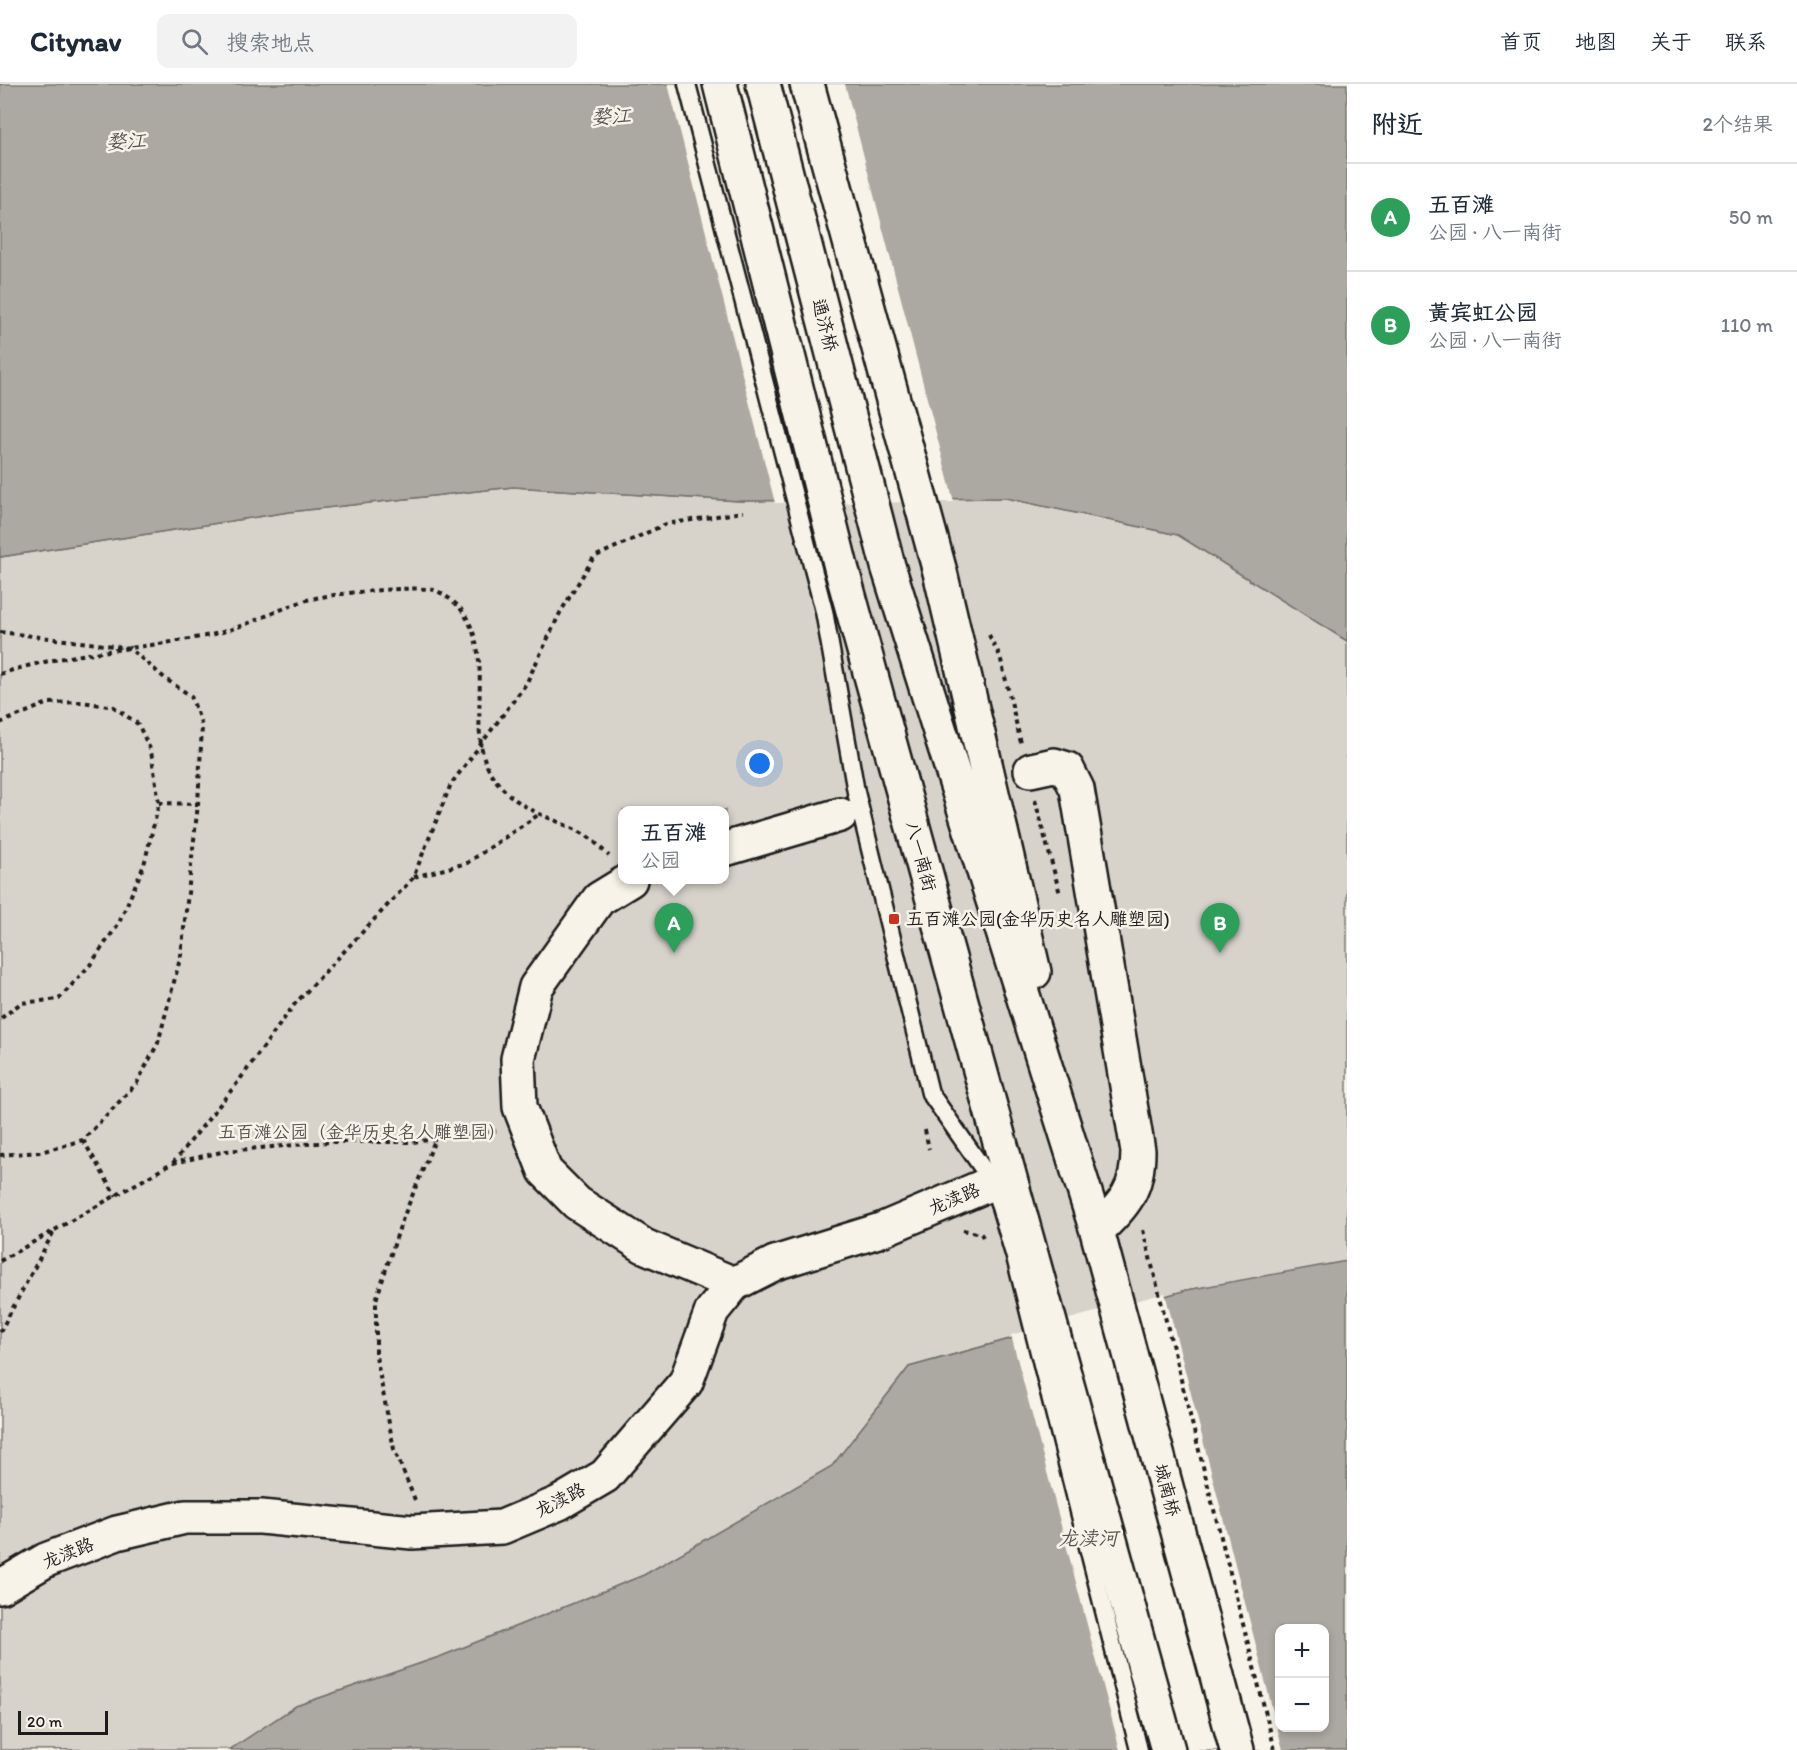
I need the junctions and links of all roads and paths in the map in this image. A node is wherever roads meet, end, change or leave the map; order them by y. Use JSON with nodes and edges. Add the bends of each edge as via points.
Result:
{"nodes":[{"id":1,"x":687,"y":84,"type":"edge"},
{"id":2,"x":720,"y":84,"type":"edge"},
{"id":3,"x":763,"y":84,"type":"edge"},
{"id":4,"x":807,"y":84,"type":"edge"},
{"id":5,"x":743,"y":512,"type":"dead end"},
{"id":6,"x":0,"y":632,"type":"edge"},
{"id":7,"x":128,"y":648,"type":"junction"},
{"id":8,"x":0,"y":674,"type":"edge"},
{"id":9,"x":0,"y":723,"type":"edge"},
{"id":10,"x":482,"y":742,"type":"junction"},
{"id":11,"x":1031,"y":771,"type":"tunnel mouth"},
{"id":12,"x":159,"y":803,"type":"junction"},
{"id":13,"x":198,"y":804,"type":"junction"},
{"id":14,"x":538,"y":815,"type":"junction"},
{"id":15,"x":840,"y":815,"type":"tunnel mouth"},
{"id":16,"x":729,"y":848,"type":"edge"},
{"id":17,"x":618,"y":866,"type":"edge"},
{"id":18,"x":618,"y":871,"type":"edge"},
{"id":19,"x":413,"y":878,"type":"junction"},
{"id":20,"x":0,"y":1019,"type":"edge"},
{"id":21,"x":528,"y":1127,"type":"junction"},
{"id":22,"x":83,"y":1140,"type":"junction"},
{"id":23,"x":435,"y":1140,"type":"junction"},
{"id":24,"x":1068,"y":1142,"type":"junction"},
{"id":25,"x":0,"y":1155,"type":"edge"},
{"id":26,"x":173,"y":1163,"type":"junction"},
{"id":27,"x":1000,"y":1179,"type":"junction"},
{"id":28,"x":116,"y":1196,"type":"junction"},
{"id":29,"x":958,"y":1229,"type":"dead end"},
{"id":30,"x":55,"y":1231,"type":"junction"},
{"id":31,"x":1097,"y":1231,"type":"junction"},
{"id":32,"x":987,"y":1242,"type":"dead end"},
{"id":33,"x":1023,"y":1256,"type":"junction"},
{"id":34,"x":1149,"y":1258,"type":"dead end"},
{"id":35,"x":0,"y":1261,"type":"edge"},
{"id":36,"x":734,"y":1284,"type":"junction"},
{"id":37,"x":0,"y":1332,"type":"edge"},
{"id":38,"x":428,"y":1531,"type":"junction"},
{"id":39,"x":0,"y":1587,"type":"edge"},
{"id":40,"x":1139,"y":1750,"type":"edge"},
{"id":41,"x":1168,"y":1750,"type":"edge"},
{"id":42,"x":1237,"y":1750,"type":"edge"},
{"id":43,"x":1275,"y":1750,"type":"edge"}],
"edges":[{"from":1,"to":27,"type":"lane","via":[[824,611],[856,792],[930,1093]]},
{"from":2,"to":27,"type":"main road","name":"八一南街"},
{"from":3,"to":24,"type":"main road","name":"通济桥","via":[[888,566]]},
{"from":4,"to":24,"type":"main road","via":[[940,572],[1028,940]]},
{"from":5,"to":10,"type":"path","via":[[666,525],[594,557],[560,613],[526,684]]},
{"from":6,"to":7,"type":"path"},
{"from":7,"to":8,"type":"path","via":[[39,661]]},
{"from":7,"to":10,"type":"path","via":[[207,636],[310,599],[378,590],[434,590],[459,606],[476,636]]},
{"from":7,"to":13,"type":"path","via":[[192,696],[202,726]]},
{"from":9,"to":12,"type":"path","via":[[48,703],[114,706],[138,724],[151,751]]},
{"from":10,"to":14,"type":"path","via":[[493,776],[509,795]]},
{"from":10,"to":19,"type":"path","via":[[451,784]]},
{"from":11,"to":31,"type":"main road","via":[[1054,765],[1067,769],[1077,789],[1138,1151],[1138,1174],[1127,1200]]},
{"from":12,"to":13,"type":"path"},
{"from":12,"to":20,"type":"path","via":[[140,875],[119,923],[90,965],[59,999],[21,1003]]},
{"from":13,"to":22,"type":"path","via":[[181,955],[158,1043],[137,1083]]},
{"from":14,"to":17,"type":"path","via":[[586,836]]},
{"from":14,"to":19,"type":"path","via":[[467,863]]},
{"from":15,"to":16,"type":"main road"},
{"from":18,"to":21,"type":"main road","via":[[537,987],[518,1059],[520,1107]]},
{"from":19,"to":26,"type":"path","via":[[294,1005]]},
{"from":21,"to":23,"type":"path"},
{"from":21,"to":36,"type":"main road","via":[[545,1171],[577,1203],[644,1246]]},
{"from":22,"to":25,"type":"path","via":[[41,1152]]},
{"from":22,"to":28,"type":"path"},
{"from":23,"to":26,"type":"path","via":[[329,1142],[226,1151]]},
{"from":23,"to":38,"type":"path","via":[[401,1223],[376,1300],[376,1356],[394,1449]]},
{"from":24,"to":31,"type":"main road"},
{"from":26,"to":28,"type":"path"},
{"from":27,"to":33,"type":"main road","name":"八一南街"},
{"from":27,"to":36,"type":"main road","name":"龙渎路","via":[[881,1230],[775,1263]]},
{"from":28,"to":30,"type":"path"},
{"from":29,"to":32,"type":"path","via":[[981,1234]]},
{"from":30,"to":35,"type":"path"},
{"from":30,"to":37,"type":"path"},
{"from":31,"to":42,"type":"main road","name":"城南桥"},
{"from":33,"to":40,"type":"lane"},
{"from":33,"to":41,"type":"main road"},
{"from":34,"to":43,"type":"path"},
{"from":36,"to":38,"type":"main road","name":"龙渎路","via":[[712,1311],[686,1382],[605,1476],[559,1503],[502,1527]]},
{"from":38,"to":39,"type":"main road","name":"龙渎路","via":[[261,1517],[184,1517],[117,1533],[46,1560]]}]}
